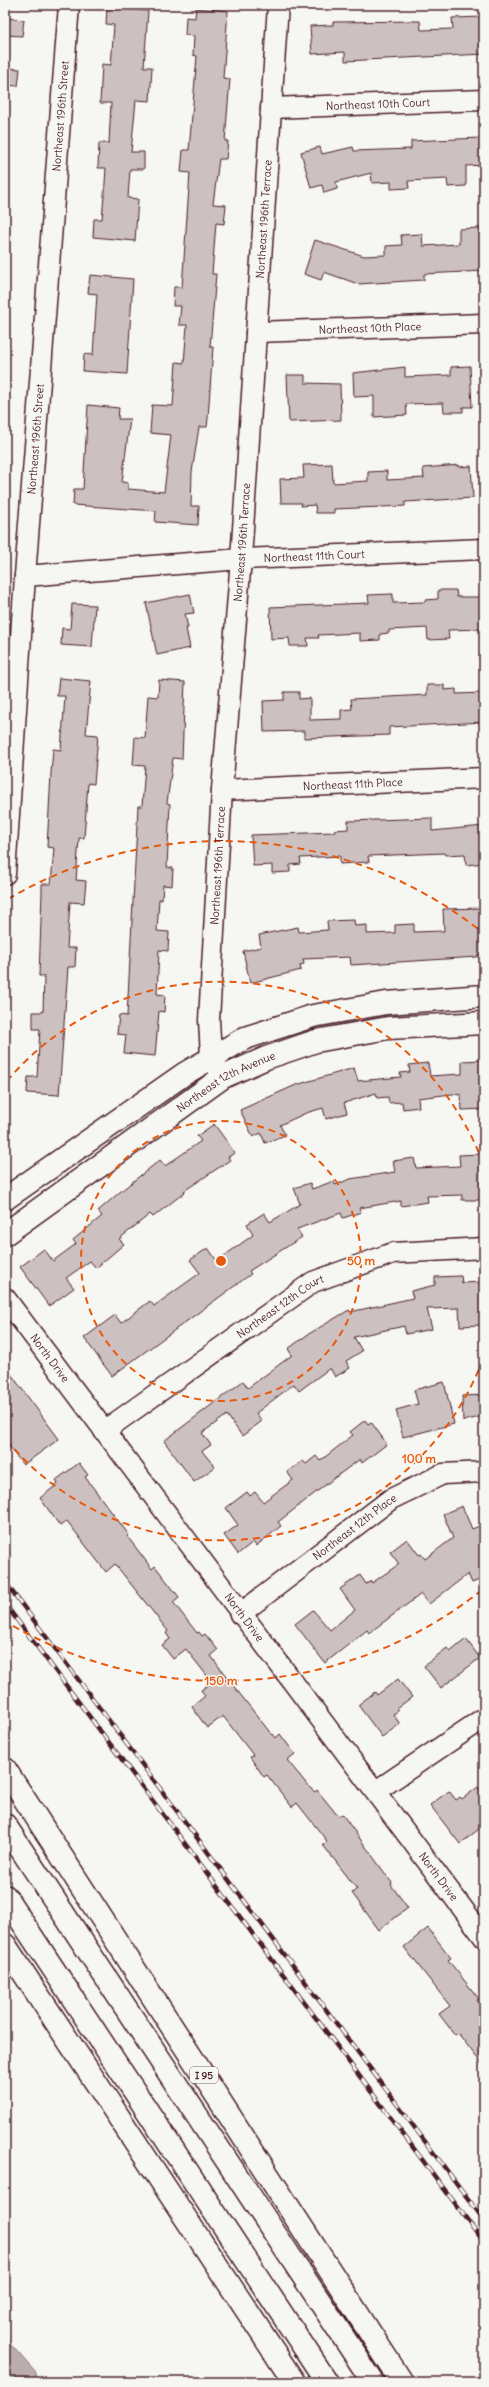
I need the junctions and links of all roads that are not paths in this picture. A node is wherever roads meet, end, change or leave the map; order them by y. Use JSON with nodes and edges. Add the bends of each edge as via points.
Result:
{"nodes":[{"id":1,"x":69,"y":5,"type":"edge"},
{"id":2,"x":278,"y":5,"type":"edge"},
{"id":3,"x":484,"y":100,"type":"edge"},
{"id":4,"x":271,"y":108,"type":"junction"},
{"id":5,"x":484,"y":324,"type":"edge"},
{"id":6,"x":256,"y":332,"type":"junction"},
{"id":7,"x":484,"y":549,"type":"edge"},
{"id":8,"x":241,"y":559,"type":"junction"},
{"id":9,"x":25,"y":576,"type":"junction"},
{"id":10,"x":484,"y":778,"type":"edge"},
{"id":11,"x":222,"y":790,"type":"junction"},
{"id":12,"x":5,"y":874,"type":"edge"},
{"id":13,"x":484,"y":996,"type":"edge"},
{"id":14,"x":484,"y":1023,"type":"edge"},
{"id":15,"x":211,"y":1056,"type":"junction"},
{"id":16,"x":223,"y":1077,"type":"junction"},
{"id":17,"x":5,"y":1199,"type":"edge"},
{"id":18,"x":5,"y":1234,"type":"edge"},
{"id":19,"x":484,"y":1248,"type":"edge"},
{"id":20,"x":5,"y":1298,"type":"edge"},
{"id":21,"x":104,"y":1431,"type":"junction"},
{"id":22,"x":484,"y":1472,"type":"edge"},
{"id":23,"x":240,"y":1614,"type":"junction"},
{"id":24,"x":484,"y":1718,"type":"edge"},
{"id":25,"x":5,"y":1769,"type":"edge"},
{"id":26,"x":376,"y":1791,"type":"junction"},
{"id":27,"x":5,"y":1825,"type":"edge"},
{"id":28,"x":5,"y":1896,"type":"edge"},
{"id":29,"x":484,"y":1936,"type":"edge"},
{"id":30,"x":5,"y":1945,"type":"edge"},
{"id":31,"x":294,"y":2382,"type":"edge"},
{"id":32,"x":327,"y":2382,"type":"edge"},
{"id":33,"x":373,"y":2382,"type":"edge"},
{"id":34,"x":402,"y":2382,"type":"edge"}],
"edges":[{"from":1,"to":9,"type":"street","name":"Northeast 196th Street"},
{"from":2,"to":4,"type":"street","name":"Northeast 196th Terrace"},
{"from":3,"to":4,"type":"street","name":"Northeast 10th Court"},
{"from":4,"to":6,"type":"street","name":"Northeast 196th Terrace"},
{"from":5,"to":6,"type":"street","name":"Northeast 10th Place"},
{"from":6,"to":8,"type":"street","name":"Northeast 196th Terrace"},
{"from":7,"to":8,"type":"street","name":"Northeast 11th Court"},
{"from":8,"to":9,"type":"street","name":"Northeast 11th Court"},
{"from":8,"to":11,"type":"street","name":"Northeast 196th Terrace"},
{"from":9,"to":12,"type":"street","name":"Northeast 196th Street"},
{"from":10,"to":11,"type":"street","name":"Northeast 11th Place"},
{"from":11,"to":15,"type":"street","name":"Northeast 196th Terrace","via":[[209,1020]]},
{"from":13,"to":15,"type":"main road","via":[[386,1003],[313,1016],[245,1038]]},
{"from":14,"to":16,"type":"main road","name":"Northeast 12th Avenue","via":[[388,1028],[316,1041],[266,1058]]},
{"from":15,"to":16,"type":"street","name":"Northeast 196th Terrace"},
{"from":15,"to":17,"type":"main road"},
{"from":16,"to":18,"type":"main road","name":"Northeast 12th Avenue"},
{"from":19,"to":21,"type":"street","name":"Northeast 12th Court","via":[[393,1253],[313,1282]]},
{"from":20,"to":21,"type":"street","name":"North Drive"},
{"from":21,"to":23,"type":"street","name":"North Drive"},
{"from":22,"to":23,"type":"street","name":"Northeast 12th Place","via":[[443,1474],[391,1499]]},
{"from":23,"to":26,"type":"street","name":"North Drive"},
{"from":24,"to":26,"type":"street"},
{"from":25,"to":34,"type":"main road","number":"I 95"},
{"from":26,"to":29,"type":"street","name":"North Drive"},
{"from":27,"to":33,"type":"main road"},
{"from":28,"to":32,"type":"main road"},
{"from":30,"to":31,"type":"main road"}]}
